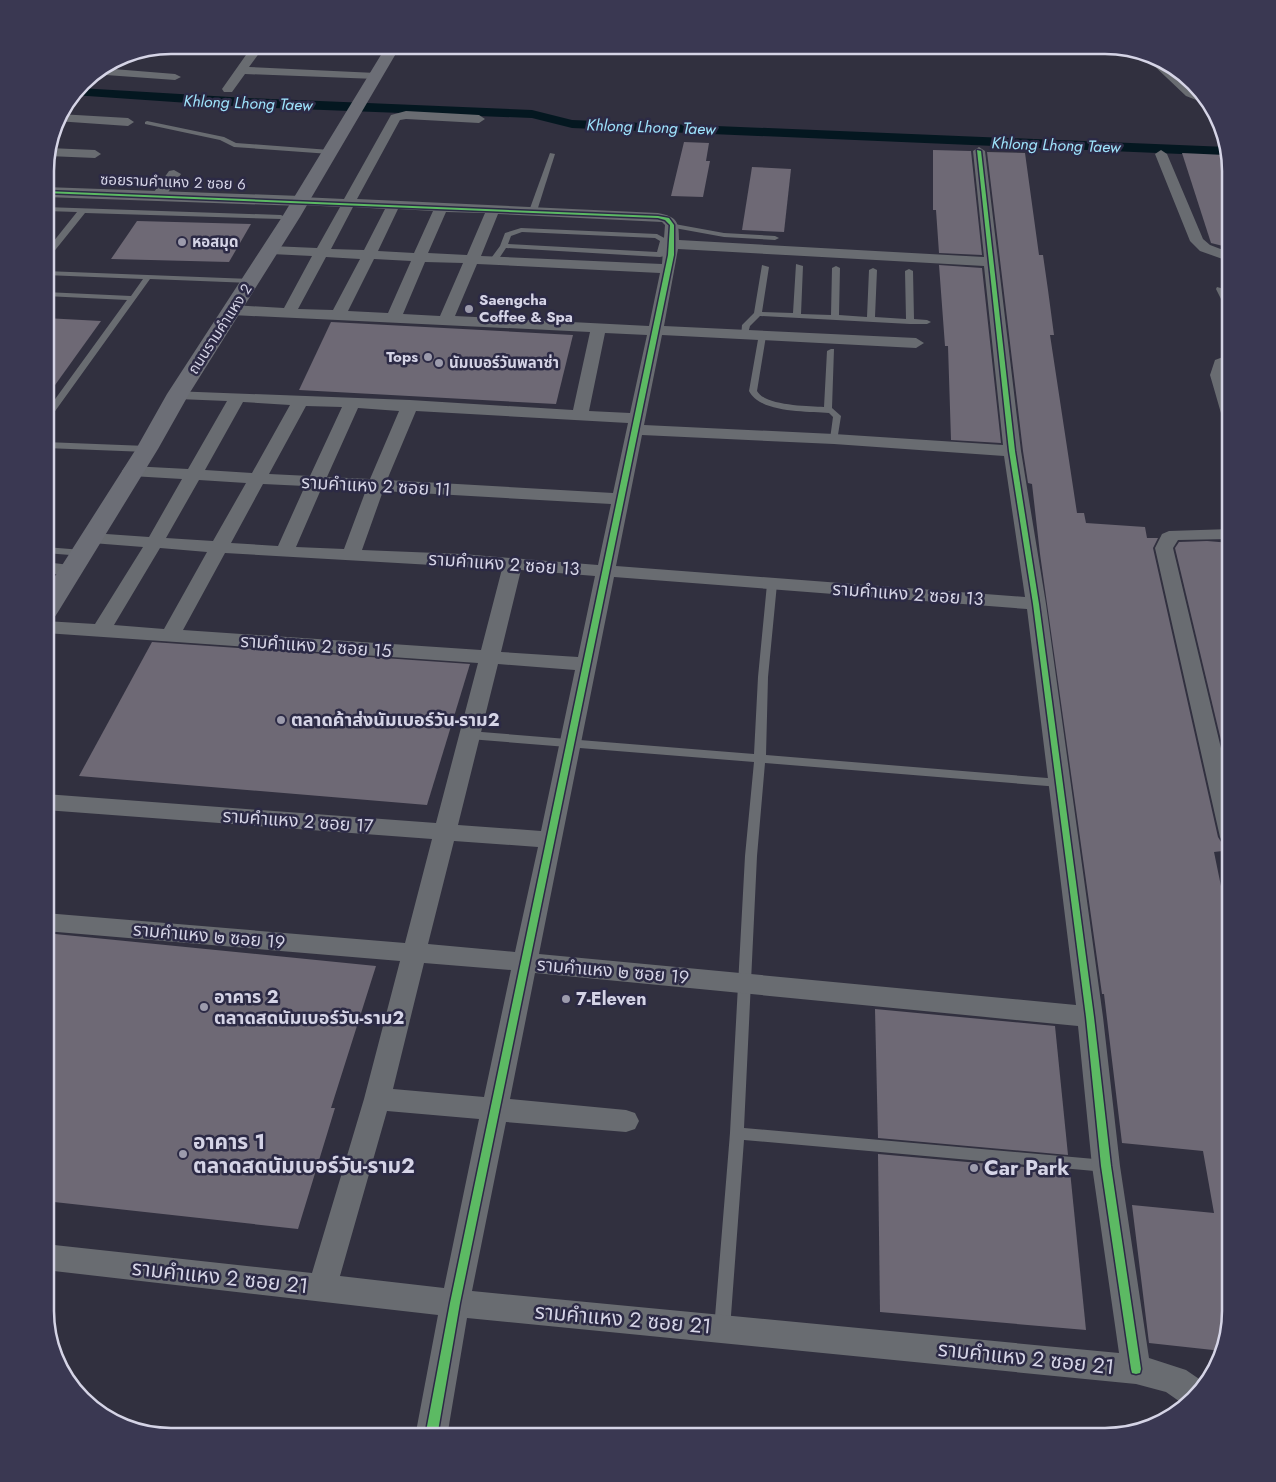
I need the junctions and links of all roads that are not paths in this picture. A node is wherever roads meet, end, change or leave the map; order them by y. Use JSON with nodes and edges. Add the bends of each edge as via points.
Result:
{"nodes":[{"id":1,"x":253,"y":54,"type":"edge"},
{"id":2,"x":389,"y":54,"type":"edge"},
{"id":3,"x":241,"y":70,"type":"junction"},
{"id":4,"x":1165,"y":70,"type":"edge"},
{"id":5,"x":108,"y":72,"type":"edge"},
{"id":6,"x":376,"y":76,"type":"junction"},
{"id":7,"x":174,"y":77,"type":"dead end"},
{"id":8,"x":228,"y":89,"type":"dead end"},
{"id":9,"x":1196,"y":97,"type":"edge"},
{"id":10,"x":66,"y":119,"type":"edge"},
{"id":11,"x":479,"y":119,"type":"dead end"},
{"id":12,"x":128,"y":122,"type":"dead end"},
{"id":13,"x":147,"y":123,"type":"dead end"},
{"id":14,"x":979,"y":151,"type":"dead end"},
{"id":15,"x":56,"y":152,"type":"edge"},
{"id":16,"x":330,"y":152,"type":"junction"},
{"id":17,"x":95,"y":154,"type":"dead end"},
{"id":18,"x":552,"y":154,"type":"dead end"},
{"id":19,"x":1161,"y":154,"type":"dead end"},
{"id":20,"x":174,"y":174,"type":"dead end"},
{"id":21,"x":54,"y":192,"type":"edge"},
{"id":22,"x":159,"y":195,"type":"junction"},
{"id":23,"x":347,"y":203,"type":"junction"},
{"id":24,"x":393,"y":206,"type":"junction"},
{"id":25,"x":441,"y":208,"type":"junction"},
{"id":26,"x":54,"y":209,"type":"edge"},
{"id":27,"x":83,"y":210,"type":"junction"},
{"id":28,"x":493,"y":210,"type":"junction"},
{"id":29,"x":291,"y":211,"type":"junction"},
{"id":30,"x":533,"y":212,"type":"junction"},
{"id":31,"x":775,"y":238,"type":"dead end"},
{"id":32,"x":54,"y":246,"type":"edge"},
{"id":33,"x":504,"y":246,"type":"junction"},
{"id":34,"x":270,"y":250,"type":"junction"},
{"id":35,"x":668,"y":250,"type":"junction"},
{"id":36,"x":320,"y":254,"type":"junction"},
{"id":37,"x":369,"y":255,"type":"junction"},
{"id":38,"x":1222,"y":255,"type":"edge"},
{"id":39,"x":418,"y":258,"type":"junction"},
{"id":40,"x":472,"y":260,"type":"junction"},
{"id":41,"x":493,"y":261,"type":"junction"},
{"id":42,"x":992,"y":262,"type":"junction"},
{"id":43,"x":799,"y":266,"type":"dead end"},
{"id":44,"x":765,"y":267,"type":"dead end"},
{"id":45,"x":836,"y":268,"type":"dead end"},
{"id":46,"x":873,"y":270,"type":"dead end"},
{"id":47,"x":908,"y":271,"type":"dead end"},
{"id":48,"x":54,"y":273,"type":"edge"},
{"id":49,"x":148,"y":277,"type":"junction"},
{"id":50,"x":252,"y":281,"type":"junction"},
{"id":51,"x":1220,"y":289,"type":"dead end"},
{"id":52,"x":1222,"y":293,"type":"edge"},
{"id":53,"x":54,"y":294,"type":"edge"},
{"id":54,"x":132,"y":298,"type":"junction"},
{"id":55,"x":232,"y":310,"type":"junction"},
{"id":56,"x":289,"y":312,"type":"junction"},
{"id":57,"x":339,"y":314,"type":"junction"},
{"id":58,"x":758,"y":314,"type":"junction"},
{"id":59,"x":394,"y":316,"type":"junction"},
{"id":60,"x":797,"y":316,"type":"junction"},
{"id":61,"x":835,"y":318,"type":"junction"},
{"id":62,"x":446,"y":320,"type":"junction"},
{"id":63,"x":871,"y":320,"type":"junction"},
{"id":64,"x":910,"y":322,"type":"junction"},
{"id":65,"x":927,"y":322,"type":"dead end"},
{"id":66,"x":599,"y":327,"type":"junction"},
{"id":67,"x":655,"y":331,"type":"junction"},
{"id":68,"x":744,"y":335,"type":"junction"},
{"id":69,"x":762,"y":336,"type":"junction"},
{"id":70,"x":916,"y":342,"type":"dead end"},
{"id":71,"x":831,"y":351,"type":"dead end"},
{"id":72,"x":1222,"y":362,"type":"edge"},
{"id":73,"x":1222,"y":389,"type":"edge"},
{"id":74,"x":178,"y":394,"type":"junction"},
{"id":75,"x":238,"y":397,"type":"junction"},
{"id":76,"x":301,"y":400,"type":"junction"},
{"id":77,"x":352,"y":403,"type":"junction"},
{"id":78,"x":410,"y":405,"type":"junction"},
{"id":79,"x":54,"y":406,"type":"edge"},
{"id":80,"x":828,"y":410,"type":"junction"},
{"id":81,"x":580,"y":415,"type":"junction"},
{"id":82,"x":636,"y":424,"type":"junction"},
{"id":83,"x":834,"y":439,"type":"junction"},
{"id":84,"x":54,"y":444,"type":"edge"},
{"id":85,"x":147,"y":449,"type":"junction"},
{"id":86,"x":1012,"y":451,"type":"junction"},
{"id":87,"x":131,"y":471,"type":"junction"},
{"id":88,"x":194,"y":475,"type":"junction"},
{"id":89,"x":258,"y":479,"type":"junction"},
{"id":90,"x":315,"y":483,"type":"junction"},
{"id":91,"x":376,"y":487,"type":"junction"},
{"id":92,"x":620,"y":499,"type":"junction"},
{"id":93,"x":1222,"y":534,"type":"edge"},
{"id":94,"x":155,"y":542,"type":"junction"},
{"id":95,"x":221,"y":547,"type":"junction"},
{"id":96,"x":54,"y":551,"type":"edge"},
{"id":97,"x":284,"y":552,"type":"junction"},
{"id":98,"x":82,"y":554,"type":"junction"},
{"id":99,"x":351,"y":555,"type":"junction"},
{"id":100,"x":513,"y":564,"type":"junction"},
{"id":101,"x":54,"y":565,"type":"edge"},
{"id":102,"x":606,"y":572,"type":"junction"},
{"id":103,"x":772,"y":584,"type":"junction"},
{"id":104,"x":54,"y":598,"type":"edge"},
{"id":105,"x":1036,"y":604,"type":"junction"},
{"id":106,"x":54,"y":628,"type":"edge"},
{"id":107,"x":102,"y":630,"type":"junction"},
{"id":108,"x":170,"y":635,"type":"junction"},
{"id":109,"x":489,"y":658,"type":"junction"},
{"id":110,"x":586,"y":664,"type":"junction"},
{"id":111,"x":469,"y":735,"type":"junction"},
{"id":112,"x":570,"y":743,"type":"junction"},
{"id":113,"x":760,"y":759,"type":"junction"},
{"id":114,"x":1060,"y":783,"type":"junction"},
{"id":115,"x":1222,"y":798,"type":"edge"},
{"id":116,"x":54,"y":803,"type":"edge"},
{"id":117,"x":444,"y":832,"type":"junction"},
{"id":118,"x":550,"y":840,"type":"junction"},
{"id":119,"x":54,"y":923,"type":"edge"},
{"id":120,"x":414,"y":954,"type":"junction"},
{"id":121,"x":525,"y":962,"type":"junction"},
{"id":122,"x":745,"y":984,"type":"junction"},
{"id":123,"x":1090,"y":1016,"type":"junction"},
{"id":124,"x":376,"y":1099,"type":"junction"},
{"id":125,"x":495,"y":1110,"type":"junction"},
{"id":126,"x":626,"y":1121,"type":"dead end"},
{"id":127,"x":737,"y":1133,"type":"junction"},
{"id":128,"x":1106,"y":1166,"type":"junction"},
{"id":129,"x":54,"y":1258,"type":"edge"},
{"id":130,"x":322,"y":1288,"type":"junction"},
{"id":131,"x":455,"y":1303,"type":"junction"},
{"id":132,"x":722,"y":1329,"type":"junction"},
{"id":133,"x":1136,"y":1369,"type":"junction"},
{"id":134,"x":1191,"y":1390,"type":"edge"},
{"id":135,"x":433,"y":1428,"type":"edge"}],
"edges":[{"from":1,"to":3,"type":"street"},
{"from":2,"to":6,"type":"main road","name":"ถนนรามคำแหง 2"},
{"from":3,"to":6,"type":"street"},
{"from":3,"to":8,"type":"street"},
{"from":4,"to":9,"type":"street"},
{"from":5,"to":7,"type":"street"},
{"from":6,"to":16,"type":"main road","name":"ถนนรามคำแหง 2"},
{"from":10,"to":12,"type":"street"},
{"from":11,"to":23,"type":"street","via":[[406,114],[395,118]]},
{"from":13,"to":16,"type":"lane","via":[[222,138],[234,145]]},
{"from":14,"to":42,"type":"street"},
{"from":15,"to":17,"type":"street"},
{"from":16,"to":29,"type":"main road","name":"ถนนรามคำแหง 2"},
{"from":18,"to":30,"type":"lane"},
{"from":19,"to":38,"type":"street","via":[[1197,241]]},
{"from":20,"to":22,"type":"street"},
{"from":21,"to":22,"type":"street","name":"ซอยรามคำแหง 2 ซอย 6"},
{"from":22,"to":29,"type":"street","name":"ซอยรามคำแหง 2 ซอย 6"},
{"from":23,"to":24,"type":"street"},
{"from":23,"to":29,"type":"street"},
{"from":23,"to":36,"type":"street"},
{"from":24,"to":25,"type":"street"},
{"from":24,"to":37,"type":"street"},
{"from":25,"to":28,"type":"street"},
{"from":25,"to":39,"type":"street"},
{"from":26,"to":27,"type":"lane"},
{"from":27,"to":29,"type":"lane"},
{"from":27,"to":32,"type":"lane"},
{"from":28,"to":30,"type":"street"},
{"from":28,"to":40,"type":"street"},
{"from":29,"to":34,"type":"main road","name":"ถนนรามคำแหง 2"},
{"from":30,"to":35,"type":"street","via":[[667,219]]},
{"from":31,"to":35,"type":"lane","via":[[724,234]]},
{"from":33,"to":35,"type":"lane"},
{"from":33,"to":35,"type":"lane","via":[[508,235],[521,230],[657,236],[664,240]]},
{"from":33,"to":41,"type":"lane"},
{"from":34,"to":36,"type":"street"},
{"from":34,"to":50,"type":"main road","name":"ถนนรามคำแหง 2"},
{"from":35,"to":41,"type":"street"},
{"from":35,"to":42,"type":"street"},
{"from":35,"to":67,"type":"street"},
{"from":36,"to":37,"type":"street"},
{"from":36,"to":56,"type":"street"},
{"from":37,"to":39,"type":"street"},
{"from":37,"to":57,"type":"street"},
{"from":39,"to":40,"type":"street"},
{"from":39,"to":59,"type":"street"},
{"from":40,"to":41,"type":"street"},
{"from":40,"to":62,"type":"street"},
{"from":42,"to":86,"type":"street"},
{"from":43,"to":60,"type":"lane"},
{"from":44,"to":58,"type":"lane"},
{"from":45,"to":61,"type":"lane"},
{"from":46,"to":63,"type":"lane"},
{"from":47,"to":64,"type":"lane"},
{"from":48,"to":49,"type":"lane"},
{"from":49,"to":50,"type":"lane"},
{"from":49,"to":54,"type":"lane"},
{"from":50,"to":55,"type":"main road","name":"ถนนรามคำแหง 2"},
{"from":51,"to":52,"type":"lane"},
{"from":53,"to":54,"type":"lane"},
{"from":54,"to":79,"type":"lane"},
{"from":55,"to":56,"type":"street"},
{"from":55,"to":74,"type":"main road","name":"ถนนรามคำแหง 2"},
{"from":56,"to":57,"type":"street"},
{"from":57,"to":59,"type":"street"},
{"from":58,"to":60,"type":"lane"},
{"from":58,"to":68,"type":"lane","via":[[746,325]]},
{"from":59,"to":62,"type":"street"},
{"from":60,"to":61,"type":"lane"},
{"from":61,"to":63,"type":"lane"},
{"from":62,"to":66,"type":"street"},
{"from":63,"to":64,"type":"lane"},
{"from":64,"to":65,"type":"lane"},
{"from":66,"to":67,"type":"street"},
{"from":66,"to":81,"type":"street"},
{"from":67,"to":68,"type":"street"},
{"from":67,"to":82,"type":"street"},
{"from":68,"to":69,"type":"street"},
{"from":69,"to":70,"type":"street"},
{"from":69,"to":80,"type":"lane","via":[[753,390],[756,397],[769,404]]},
{"from":71,"to":80,"type":"lane"},
{"from":72,"to":73,"type":"street","via":[[1218,375]]},
{"from":74,"to":75,"type":"street"},
{"from":74,"to":85,"type":"main road","name":"ถนนรามคำแหง 2"},
{"from":75,"to":76,"type":"street"},
{"from":75,"to":88,"type":"street"},
{"from":76,"to":77,"type":"street"},
{"from":76,"to":89,"type":"street"},
{"from":77,"to":78,"type":"street"},
{"from":77,"to":90,"type":"street"},
{"from":78,"to":81,"type":"street"},
{"from":78,"to":91,"type":"street"},
{"from":80,"to":83,"type":"lane","via":[[837,416]]},
{"from":81,"to":82,"type":"street"},
{"from":82,"to":83,"type":"street"},
{"from":82,"to":92,"type":"street"},
{"from":83,"to":86,"type":"street"},
{"from":84,"to":85,"type":"lane"},
{"from":85,"to":87,"type":"main road","name":"ถนนรามคำแหง 2"},
{"from":86,"to":105,"type":"street"},
{"from":87,"to":88,"type":"street","name":"รามคำแหง 2 ซอย 11"},
{"from":87,"to":98,"type":"main road","name":"ถนนรามคำแหง 2"},
{"from":88,"to":89,"type":"street","name":"รามคำแหง 2 ซอย 11"},
{"from":88,"to":94,"type":"street"},
{"from":89,"to":90,"type":"street","name":"รามคำแหง 2 ซอย 11"},
{"from":89,"to":95,"type":"street"},
{"from":90,"to":91,"type":"street","name":"รามคำแหง 2 ซอย 11"},
{"from":90,"to":97,"type":"street"},
{"from":91,"to":92,"type":"street","name":"รามคำแหง 2 ซอย 11"},
{"from":91,"to":99,"type":"street"},
{"from":92,"to":102,"type":"street"},
{"from":93,"to":115,"type":"street","via":[[1175,535],[1168,538],[1164,548]]},
{"from":94,"to":95,"type":"street","name":"รามคำแหง 2 ซอย 13"},
{"from":94,"to":98,"type":"street","name":"รามคำแหง 2 ซอย 13"},
{"from":94,"to":107,"type":"street"},
{"from":95,"to":97,"type":"street","name":"รามคำแหง 2 ซอย 13"},
{"from":95,"to":108,"type":"street"},
{"from":96,"to":98,"type":"lane"},
{"from":97,"to":99,"type":"street","name":"รามคำแหง 2 ซอย 13"},
{"from":98,"to":101,"type":"street","name":"รามคำแหง 2 ซอย 13"},
{"from":98,"to":104,"type":"main road","name":"ถนนรามคำแหง 2"},
{"from":99,"to":100,"type":"street","name":"รามคำแหง 2 ซอย 13"},
{"from":100,"to":102,"type":"street","name":"รามคำแหง 2 ซอย 13"},
{"from":100,"to":109,"type":"street"},
{"from":102,"to":103,"type":"street","name":"รามคำแหง 2 ซอย 13"},
{"from":102,"to":110,"type":"street"},
{"from":103,"to":105,"type":"street","name":"รามคำแหง 2 ซอย 13"},
{"from":103,"to":113,"type":"lane","via":[[763,677]]},
{"from":105,"to":114,"type":"street"},
{"from":106,"to":107,"type":"street","name":"รามคำแหง 2 ซอย 15"},
{"from":107,"to":108,"type":"street","name":"รามคำแหง 2 ซอย 15"},
{"from":108,"to":109,"type":"street","name":"รามคำแหง 2 ซอย 15"},
{"from":109,"to":110,"type":"street","name":"รามคำแหง 2 ซอย 15"},
{"from":109,"to":111,"type":"street"},
{"from":110,"to":112,"type":"street"},
{"from":111,"to":112,"type":"lane"},
{"from":111,"to":117,"type":"street"},
{"from":112,"to":113,"type":"lane"},
{"from":112,"to":118,"type":"street"},
{"from":113,"to":114,"type":"lane"},
{"from":113,"to":122,"type":"lane","via":[[751,856]]},
{"from":114,"to":123,"type":"street"},
{"from":116,"to":117,"type":"street","name":"รามคำแหง 2 ซอย 17"},
{"from":117,"to":118,"type":"street","name":"รามคำแหง 2 ซอย 17"},
{"from":117,"to":120,"type":"street"},
{"from":118,"to":121,"type":"street"},
{"from":119,"to":120,"type":"street","name":"รามคำแหง ๒ ซอย 19"},
{"from":120,"to":121,"type":"street","name":"รามคำแหง ๒ ซอย 19"},
{"from":120,"to":124,"type":"street"},
{"from":121,"to":122,"type":"street","name":"รามคำแหง ๒ ซอย 19"},
{"from":121,"to":125,"type":"street"},
{"from":122,"to":123,"type":"street","name":"รามคำแหง ๒ ซอย 19"},
{"from":122,"to":127,"type":"lane"},
{"from":123,"to":128,"type":"street"},
{"from":124,"to":125,"type":"street"},
{"from":124,"to":130,"type":"street"},
{"from":125,"to":126,"type":"street"},
{"from":125,"to":131,"type":"street"},
{"from":127,"to":128,"type":"lane"},
{"from":127,"to":132,"type":"lane"},
{"from":128,"to":133,"type":"street"},
{"from":129,"to":130,"type":"street","name":"รามคำแหง 2 ซอย 21"},
{"from":130,"to":131,"type":"street","name":"รามคำแหง 2 ซอย 21"},
{"from":131,"to":132,"type":"street","name":"รามคำแหง 2 ซอย 21"},
{"from":131,"to":135,"type":"street"},
{"from":132,"to":133,"type":"street","name":"รามคำแหง 2 ซอย 21"},
{"from":133,"to":134,"type":"street","name":"รามคำแหง 2 ซอย 21","via":[[1178,1380]]}]}
